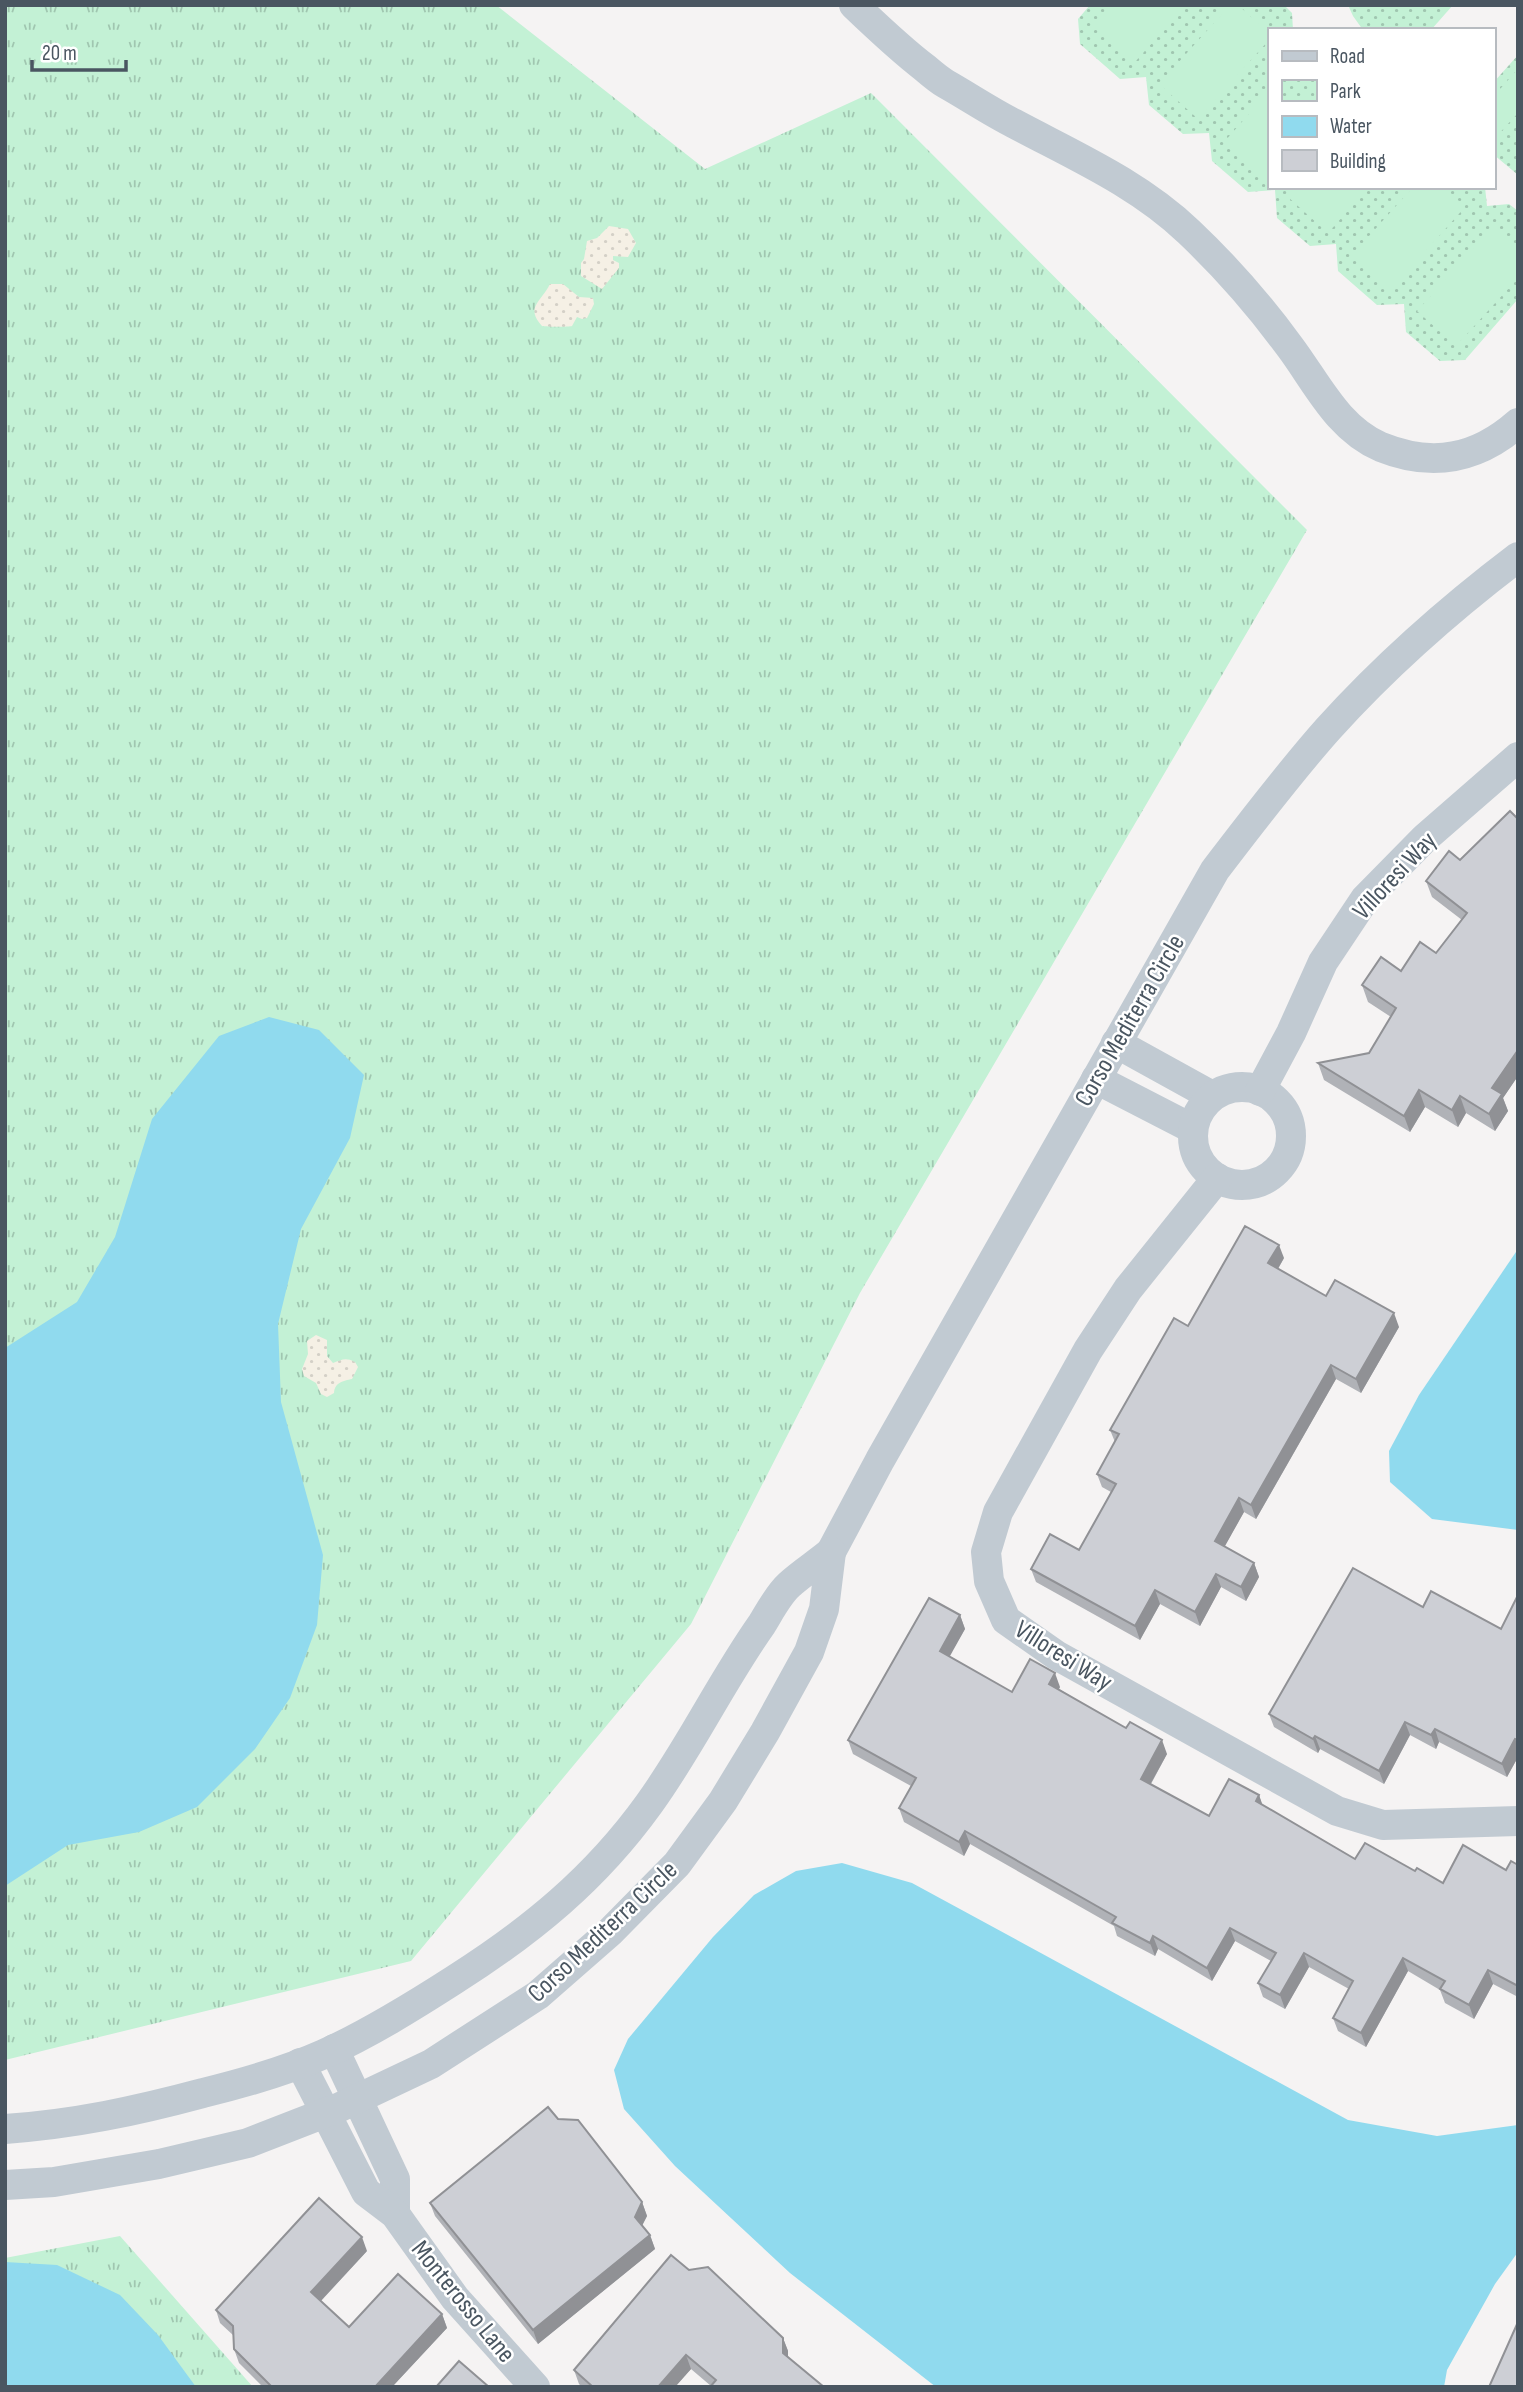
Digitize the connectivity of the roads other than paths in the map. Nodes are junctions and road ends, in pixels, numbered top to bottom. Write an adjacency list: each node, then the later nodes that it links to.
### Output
1 (854, 5): 2 (street)
2 (1518, 423)
3 (1518, 557): 5 (street, Corso Mediterra Circle)
4 (1518, 757): 7 (street, Villoresi Way)
5 (1116, 1043): 6 (street, Corso Mediterra Circle); 8 (street)
6 (1096, 1079): 9 (street); 11 (street, Corso Mediterra Circle)
7 (1260, 1091): 8 (street); 10 (street)
8 (1212, 1096): 9 (street)
9 (1194, 1129): 10 (street)
10 (1217, 1178): 12 (street, Villoresi Way)
11 (831, 1552): 13 (street, Corso Mediterra Circle); 15 (street, Corso Mediterra Circle)
12 (1518, 1821)
13 (334, 2049): 14 (street, Corso Mediterra Circle); 15 (street, Monterosso Lane)
14 (300, 2063): 16 (street, Monterosso Lane); 17 (street, Corso Mediterra Circle)
15 (358, 2099): 16 (street, Corso Mediterra Circle); 19 (street, Monterosso Lane)
16 (326, 2113): 18 (street, Corso Mediterra Circle); 19 (street, Monterosso Lane)
17 (5, 2129)
18 (5, 2185)
19 (395, 2214): 20 (street, Monterosso Lane)
20 (535, 2387)

